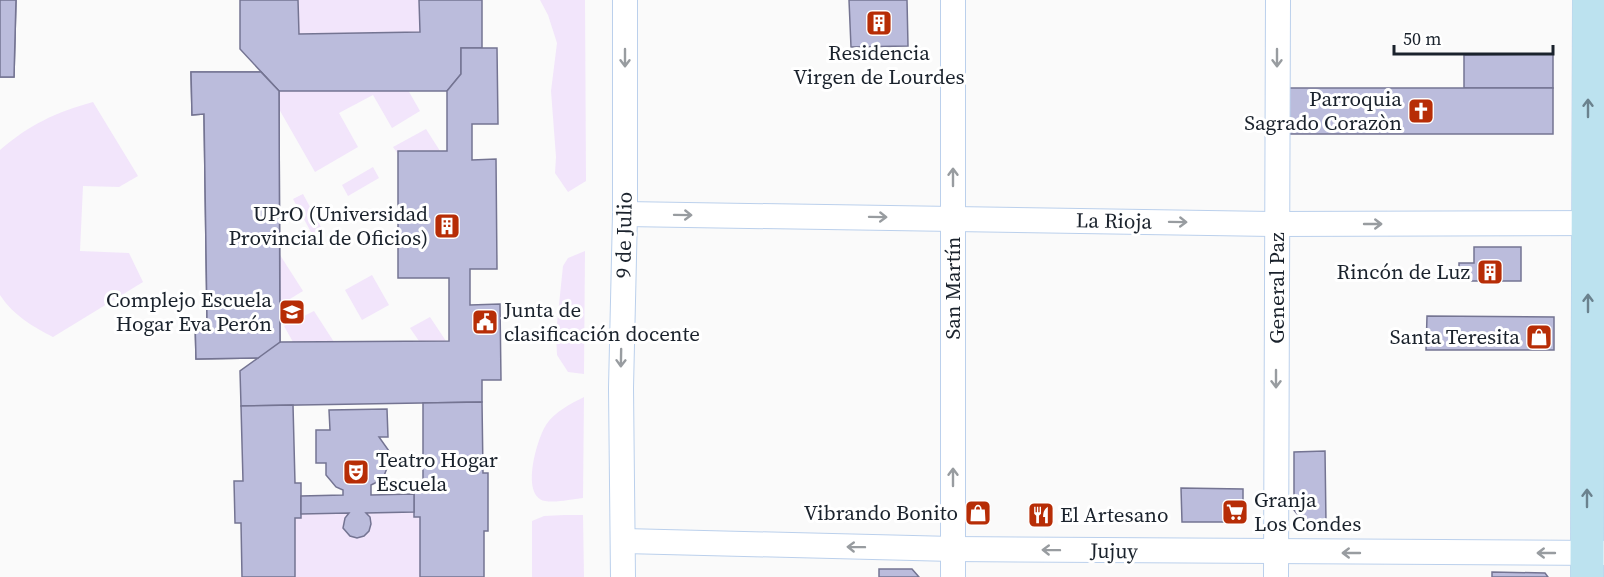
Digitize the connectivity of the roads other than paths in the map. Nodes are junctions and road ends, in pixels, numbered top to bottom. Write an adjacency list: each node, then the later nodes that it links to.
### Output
1 (625, 0): 5 (street, 9 de Julio, one-way to 5)
2 (953, 0): 6 (street, San Martín, one-way to 2)
3 (1278, 0): 8 (street, General Paz, one-way to 8)
4 (1589, 0): 7 (main road, one-way to 4)
5 (625, 214): 6 (street, La Rioja, one-way to 6); 9 (street, 9 de Julio, one-way to 9)
6 (953, 218): 8 (street, La Rioja, one-way to 8); 10 (street, San Martín, one-way to 6)
7 (1596, 223): 8 (street, La Rioja, one-way to 7); 12 (main road, one-way to 7)
8 (1277, 224): 11 (street, General Paz, one-way to 11)
9 (624, 541): 10 (street, Jujuy, one-way to 9); 13 (street, 9 de Julio)
10 (953, 549): 11 (street, Jujuy, one-way to 10); 14 (street, San Martín)
11 (1276, 552): 12 (street, Jujuy, one-way to 11); 15 (street, General Paz)
12 (1592, 561)
13 (623, 577)
14 (953, 577)
15 (1276, 577)

